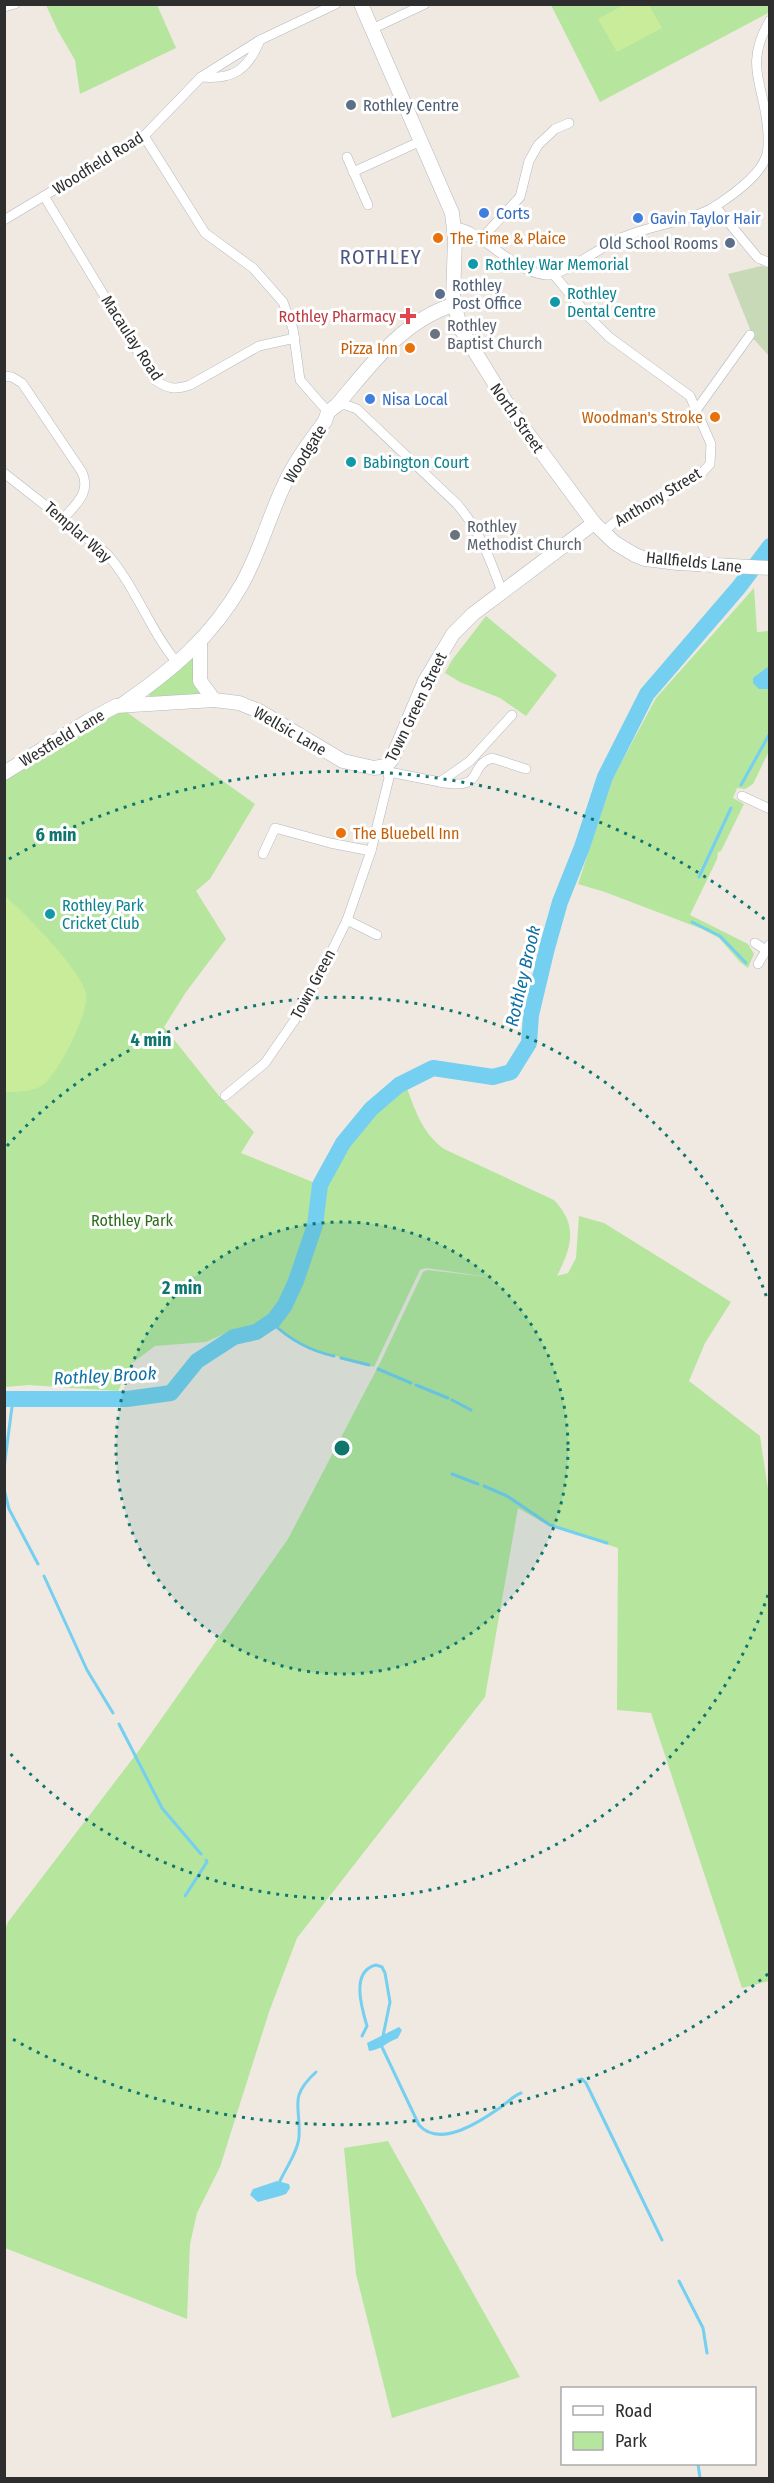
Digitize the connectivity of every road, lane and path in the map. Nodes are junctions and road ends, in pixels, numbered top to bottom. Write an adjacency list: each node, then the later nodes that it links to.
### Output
1 (15, 4): 5 (street)
2 (336, 4): 8 (street, Woodfield Road)
3 (361, 4): 7 (street)
4 (425, 4): 7 (street)
5 (4, 7)
6 (770, 20): 17 (street)
7 (372, 29): 12 (street)
8 (260, 40): 9 (street, Woodfield Road); 9 (street)
9 (201, 77): 11 (street, Woodfield Road)
10 (569, 123): 20 (street)
11 (144, 136): 15 (street, Woodfield Road); 25 (street)
12 (421, 141): 14 (street); 19 (street)
13 (347, 158): 14 (street)
14 (353, 172): 16 (street)
15 (44, 196): 18 (street, Woodfield Road); 25 (street, Macaulay Road)
16 (368, 205)
17 (715, 206): 21 (street); 22 (street)
18 (4, 220)
19 (455, 228): 20 (street); 23 (street)
20 (481, 239): 22 (street)
21 (770, 263)
22 (554, 275): 28 (street, Anthony Street)
23 (453, 305): 27 (street, Woodgate); 31 (street, North Street)
24 (750, 335): 28 (street)
25 (296, 338): 27 (street)
26 (4, 376): 30 (street)
27 (332, 409): 33 (street); 34 (street, Woodgate)
28 (697, 409): 31 (street, Anthony Street)
29 (4, 473): 30 (street, Templar Way)
30 (64, 518): 35 (street, Templar Way)
31 (598, 527): 32 (street, Hallfields Lane); 33 (street, Town Green Street)
32 (770, 568)
33 (502, 592): 40 (street, Town Green Street)
34 (200, 642): 35 (street, Woodgate); 36 (street)
35 (178, 664): 37 (street, Woodgate)
36 (214, 700): 37 (street, Wellsic Lane); 40 (street, Wellsic Lane)
37 (121, 705): 41 (street, Westfield Lane)
38 (512, 715): 42 (street)
39 (523, 765): 42 (street)
40 (388, 769): 42 (street); 45 (street, Town Green Street)
41 (4, 773)
42 (440, 782)
43 (754, 790): 44 (street)
44 (770, 809)
45 (371, 851): 46 (street); 47 (street, Town Green)
46 (263, 854)
47 (347, 920): 48 (street); 52 (street, Town Green)
48 (377, 935)
49 (755, 943): 50 (street)
50 (768, 947): 51 (street)
51 (758, 964)
52 (225, 1096)

